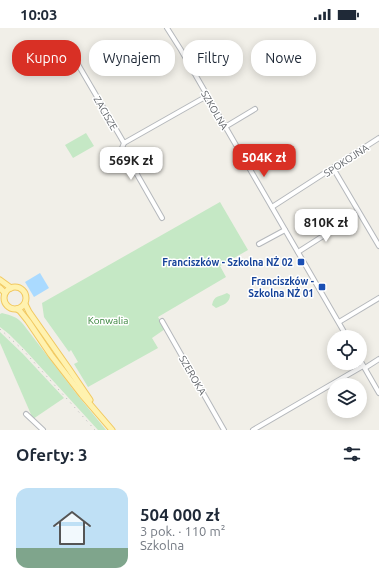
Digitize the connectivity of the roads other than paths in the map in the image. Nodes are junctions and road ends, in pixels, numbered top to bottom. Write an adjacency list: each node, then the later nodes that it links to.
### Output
1 (167, 28): 3 (street, SZKOLNA)
2 (81, 70): 7 (street, ZACISZE)
3 (207, 96): 5 (street, SZKOLNA); 7 (street)
4 (255, 109): 5 (street)
5 (225, 127): 9 (street, SZKOLNA)
6 (379, 138): 8 (street, SPOKOJNA)
7 (124, 143): 10 (street, ZACISZE)
8 (333, 168): 9 (street, SPOKOJNA); 14 (street)
9 (272, 207): 12 (street, SZKOLNA)
10 (162, 218)
11 (344, 222): 15 (street)
12 (285, 230): 13 (street); 15 (street, SZKOLNA)
13 (258, 244)
14 (379, 246)
15 (298, 252): 24 (street, SZKOLNA)
16 (0, 280): 18 (main road)
17 (0, 288): 19 (main road)
18 (11, 288): 19 (main road); 21 (main road)
19 (5, 293): 22 (main road)
20 (379, 298): 24 (street)
21 (25, 304): 22 (main road); 32 (main road)
22 (17, 309): 32 (main road)
23 (162, 321): 35 (street, SZEROKA)
24 (339, 322): 25 (street, SZKOLNA)
25 (343, 330)
26 (379, 359): 27 (street)
27 (367, 365)
28 (359, 370): 36 (street)
29 (366, 370): 30 (street)
30 (379, 393)
31 (26, 414): 33 (street)
32 (99, 414): 34 (main road)
33 (43, 430)
34 (112, 430)
35 (224, 430)
36 (253, 430)

